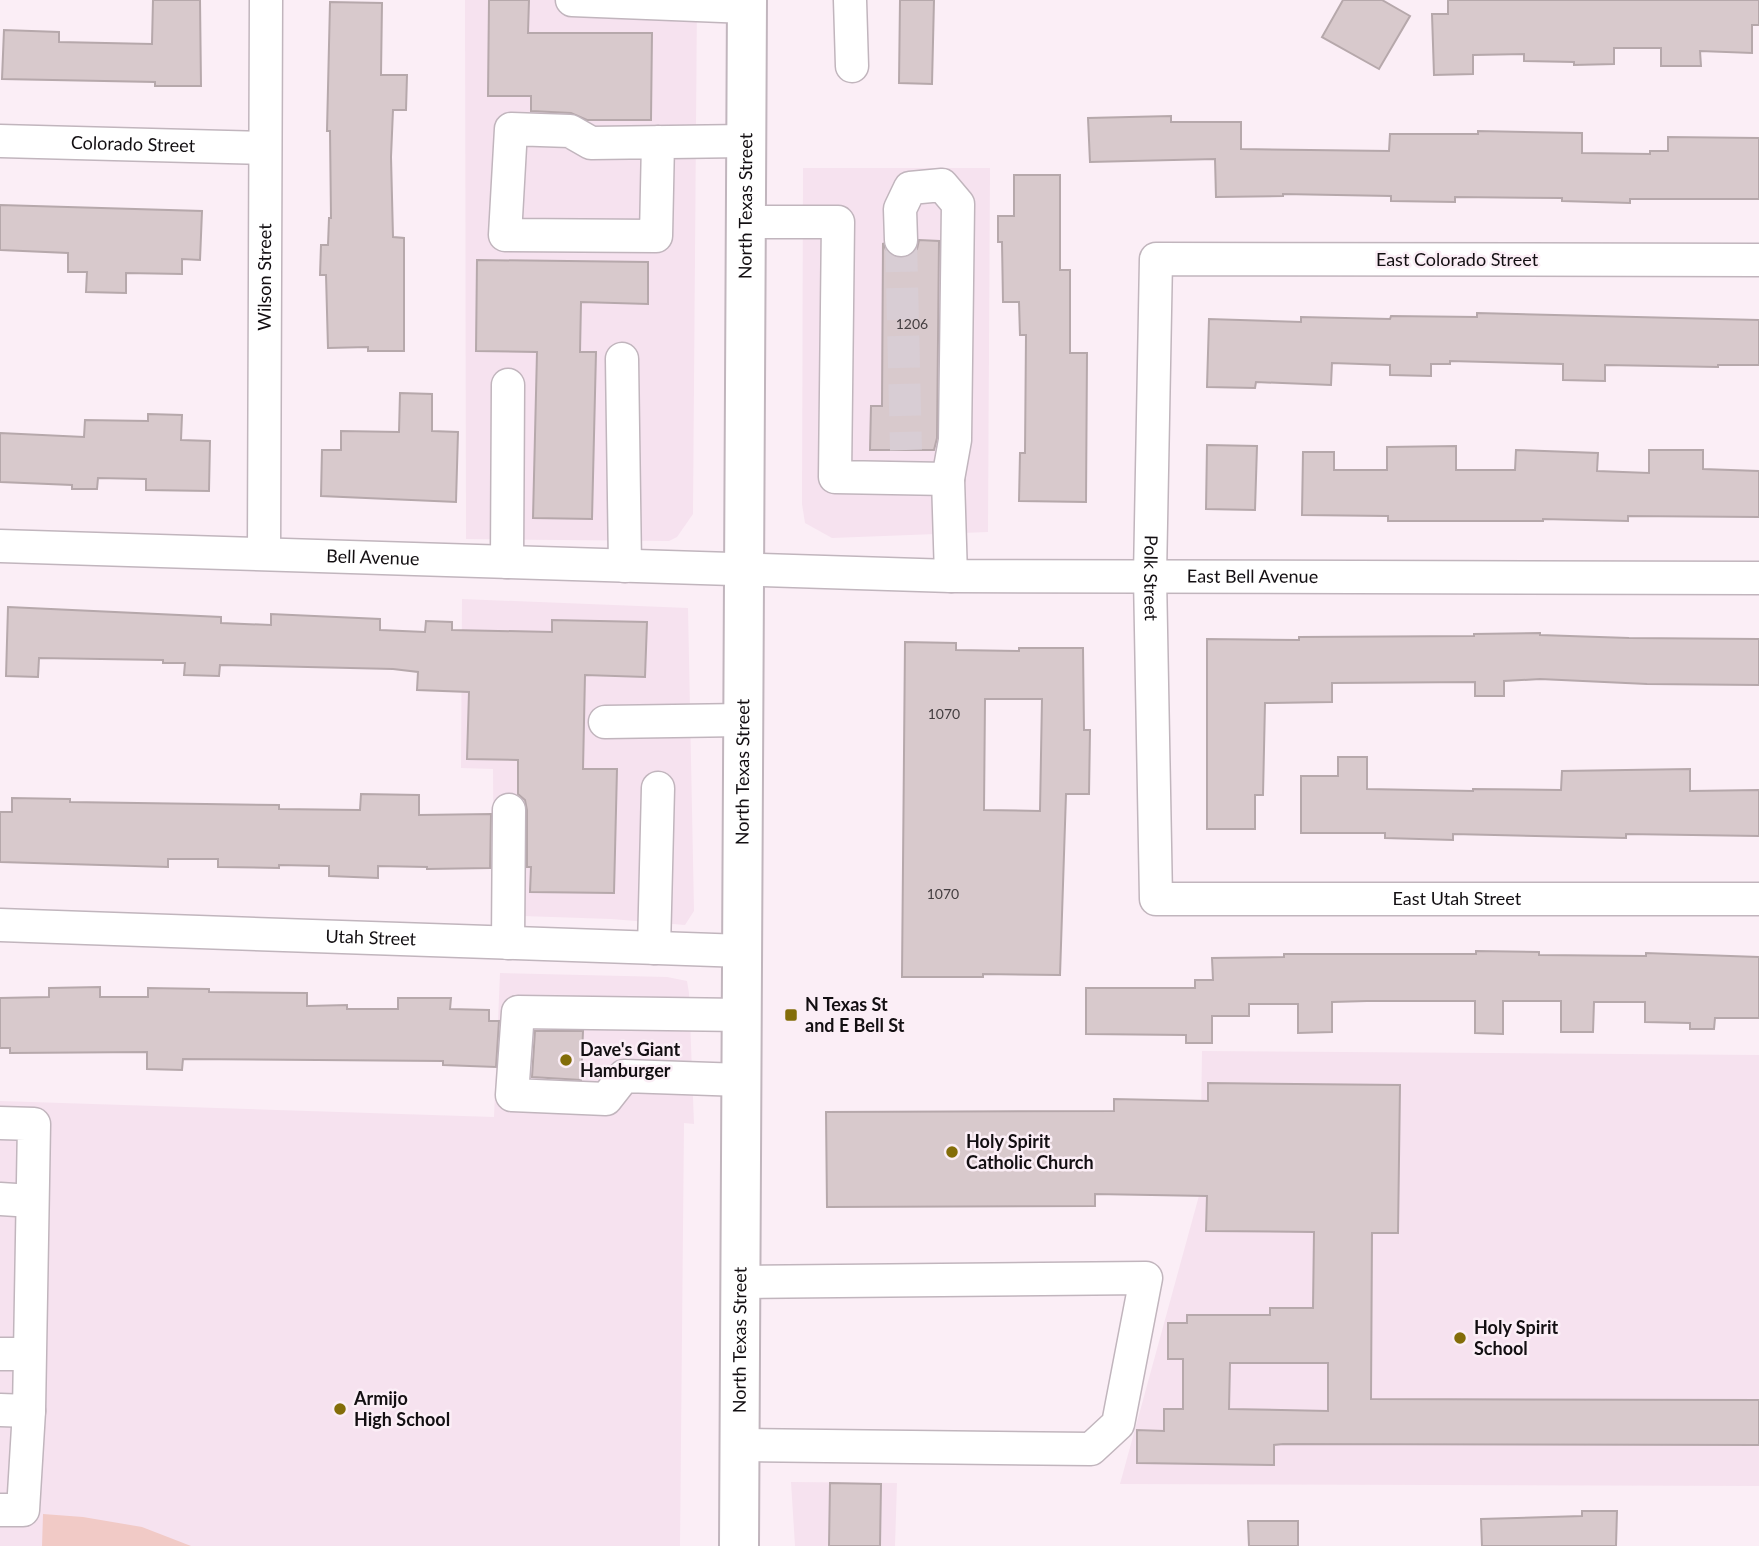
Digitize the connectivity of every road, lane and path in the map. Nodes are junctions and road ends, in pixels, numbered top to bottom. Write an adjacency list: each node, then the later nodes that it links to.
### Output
1 (266, 0): 9 (street, Wilson Street)
2 (572, 0): 4 (street)
3 (850, 0): 5 (street)
4 (747, 3): 7 (main road, North Texas Street)
5 (852, 66)
6 (0, 141): 9 (street, Colorado Street)
7 (746, 141): 8 (street); 10 (main road, North Texas Street)
8 (658, 142): 8 (street)
9 (265, 148): 18 (street, Wilson Street)
10 (745, 222): 16 (street); 21 (main road, North Texas Street)
11 (901, 240): 16 (street)
12 (1156, 260): 13 (street, East Colorado Street); 23 (street, Polk Street)
13 (1759, 260)
14 (622, 359): 20 (street)
15 (508, 385): 19 (street)
16 (948, 479): 22 (street)
17 (0, 546): 18 (street, Bell Avenue)
18 (264, 554): 19 (street, Bell Avenue)
19 (507, 562): 20 (street, Bell Avenue)
20 (625, 566): 21 (street, Bell Avenue)
21 (745, 570): 22 (street, East Bell Avenue); 25 (main road, North Texas Street)
22 (951, 576): 23 (street, East Bell Avenue)
23 (1150, 576): 24 (street, East Bell Avenue); 29 (street, Polk Street)
24 (1759, 578)
25 (743, 720): 26 (street); 34 (main road, North Texas Street)
26 (605, 722)
27 (657, 788): 33 (street)
28 (509, 810): 32 (street)
29 (1156, 899): 30 (street, East Utah Street)
30 (1759, 899)
31 (0, 925): 32 (street, Utah Street)
32 (508, 943): 33 (street, Utah Street)
33 (654, 948): 34 (street, Utah Street)
34 (743, 951): 35 (main road, North Texas Street)
35 (742, 1015): 36 (main road, North Texas Street); 36 (street)
36 (742, 1080): 40 (main road, North Texas Street)
37 (0, 1123): 39 (street)
38 (0, 1199): 39 (street)
39 (32, 1201): 41 (street)
40 (741, 1282): 43 (main road, North Texas Street); 43 (street)
41 (15, 1354): 42 (street)
42 (14, 1410): 44 (street)
43 (739, 1445): 45 (main road, North Texas Street)
44 (0, 1510)
45 (739, 1546)

